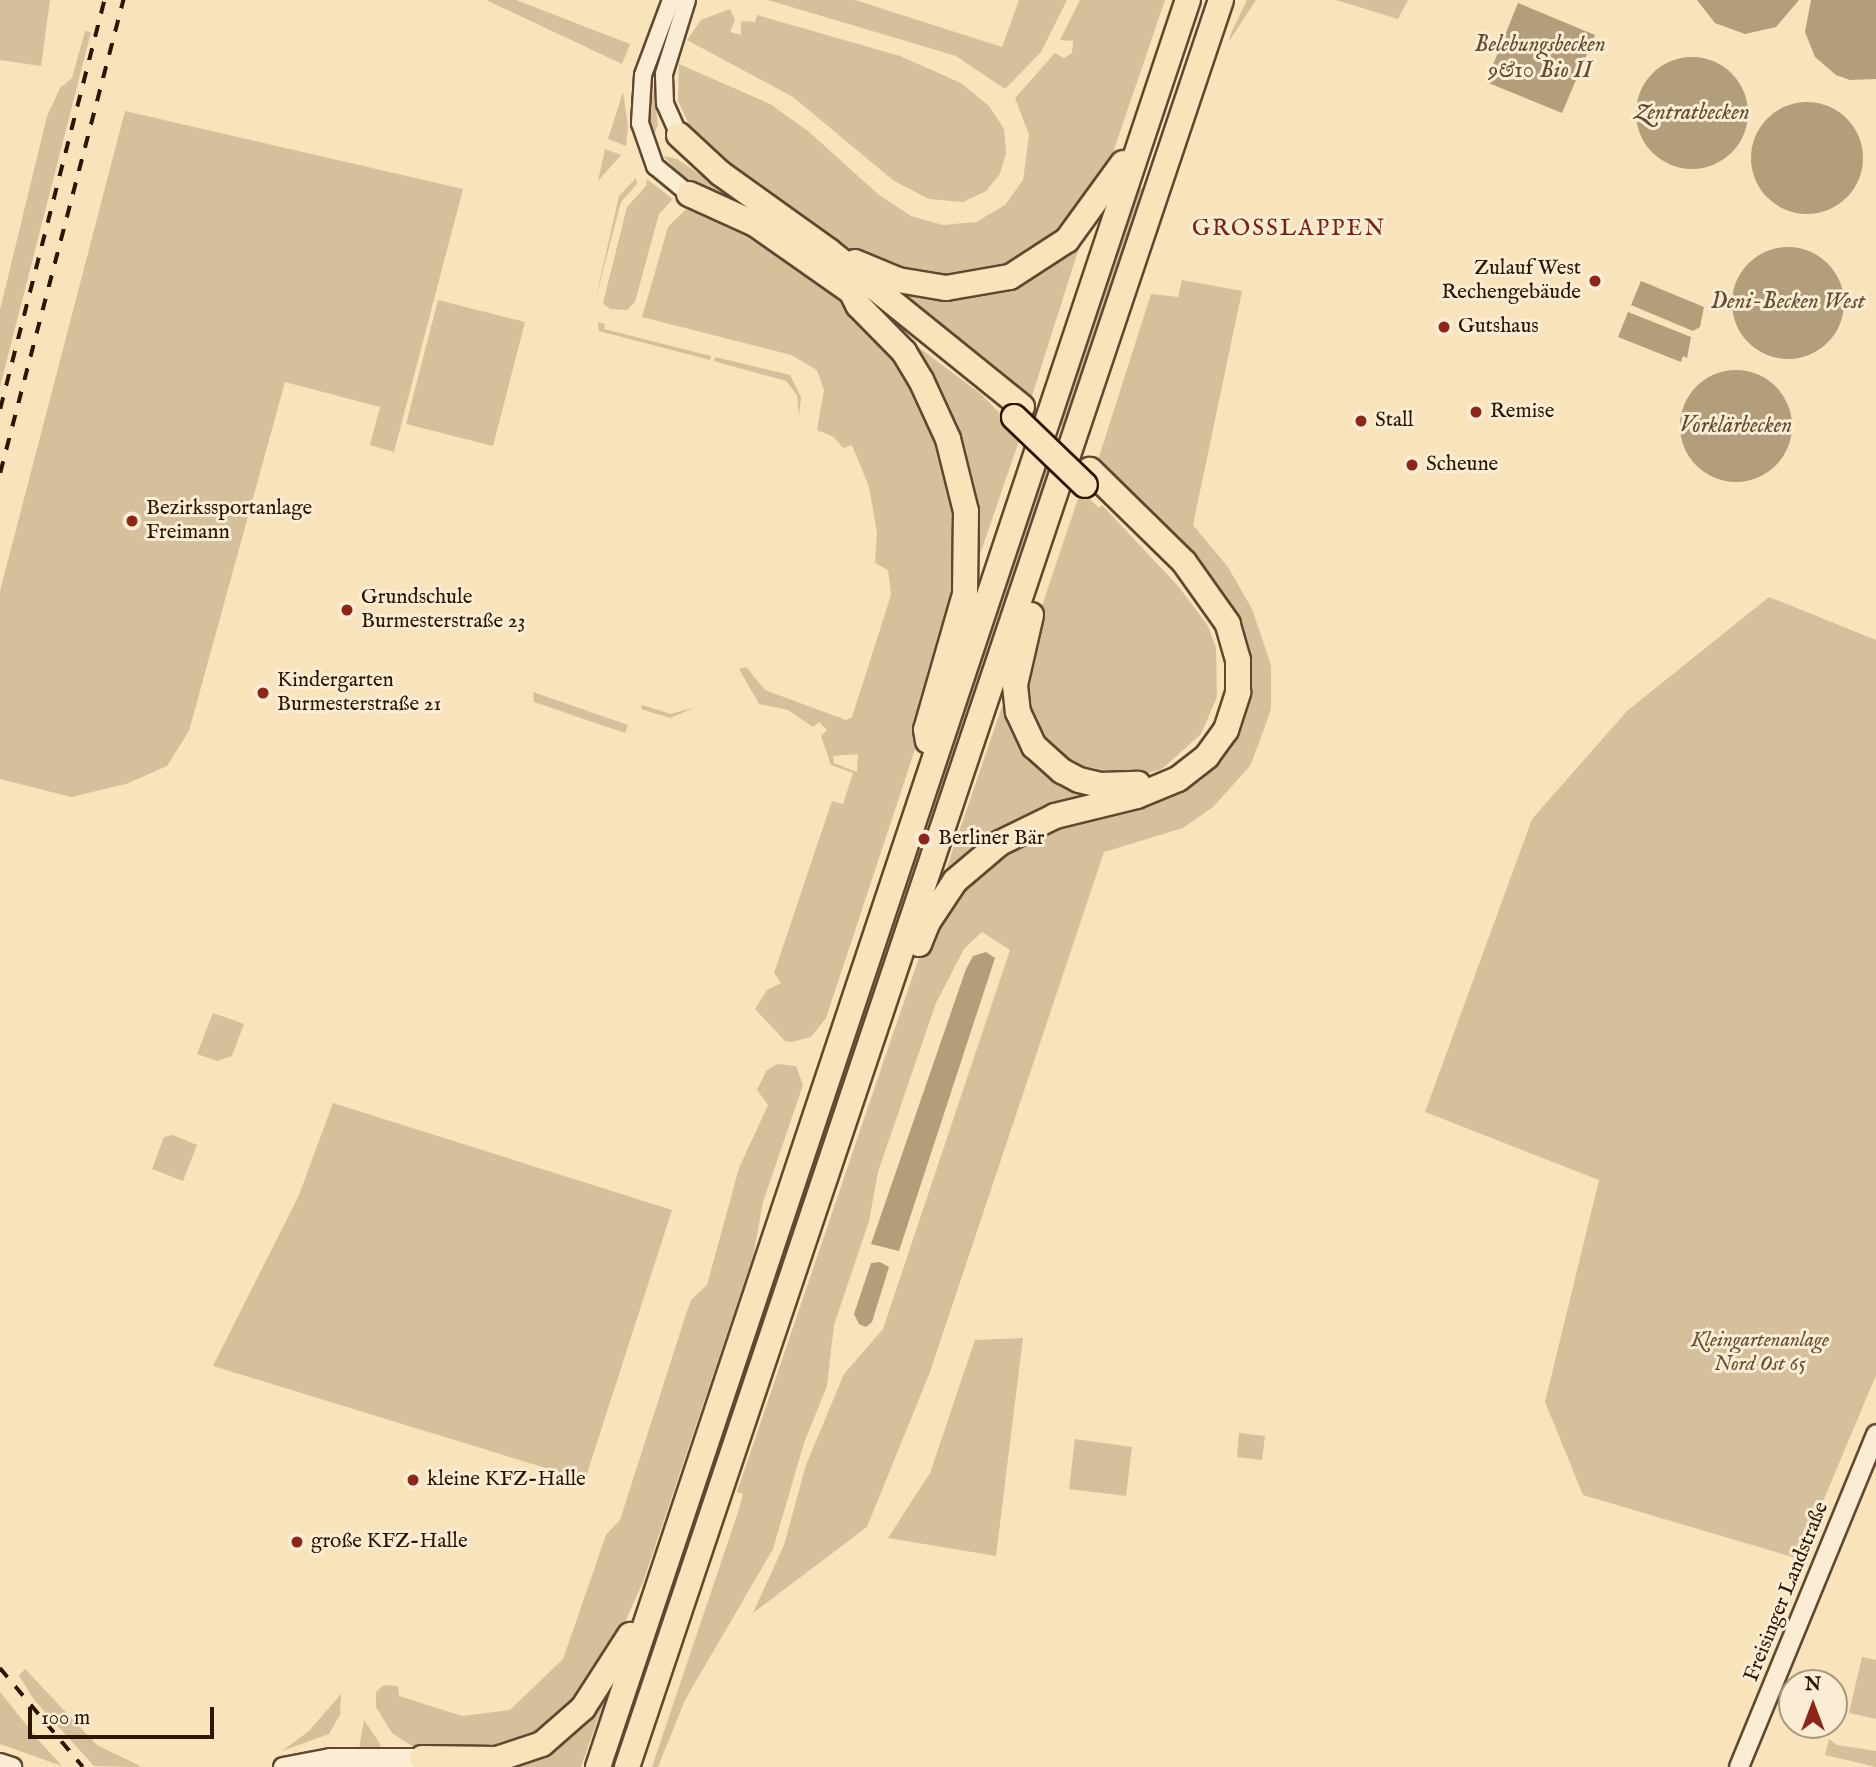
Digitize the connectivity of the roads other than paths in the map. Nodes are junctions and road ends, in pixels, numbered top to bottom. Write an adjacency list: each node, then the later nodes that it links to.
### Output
1 (671, 0): 7 (street)
2 (687, 0): 6 (street)
3 (1188, 0): 5 (highway)
4 (1221, 0): 12 (highway)
5 (1143, 134): 8 (highway); 13 (highway)
6 (679, 135): 8 (highway)
7 (689, 194): 9 (highway)
8 (829, 251): 10 (highway)
9 (851, 292): 10 (highway); 13 (highway)
10 (1018, 412): 11 (highway)
11 (1087, 477): 12 (highway); 14 (highway)
12 (1040, 540): 14 (highway)
13 (933, 763): 16 (highway)
14 (883, 1007): 22 (highway)
15 (1876, 1434): 23 (main road, Freisinger Landstraße)
16 (652, 1602): 17 (highway); 21 (highway)
17 (422, 1758): 20 (main road)
18 (0, 1763): 19 (main road)
19 (12, 1767)
20 (283, 1767)
21 (598, 1767)
22 (627, 1767)
23 (1739, 1767)

